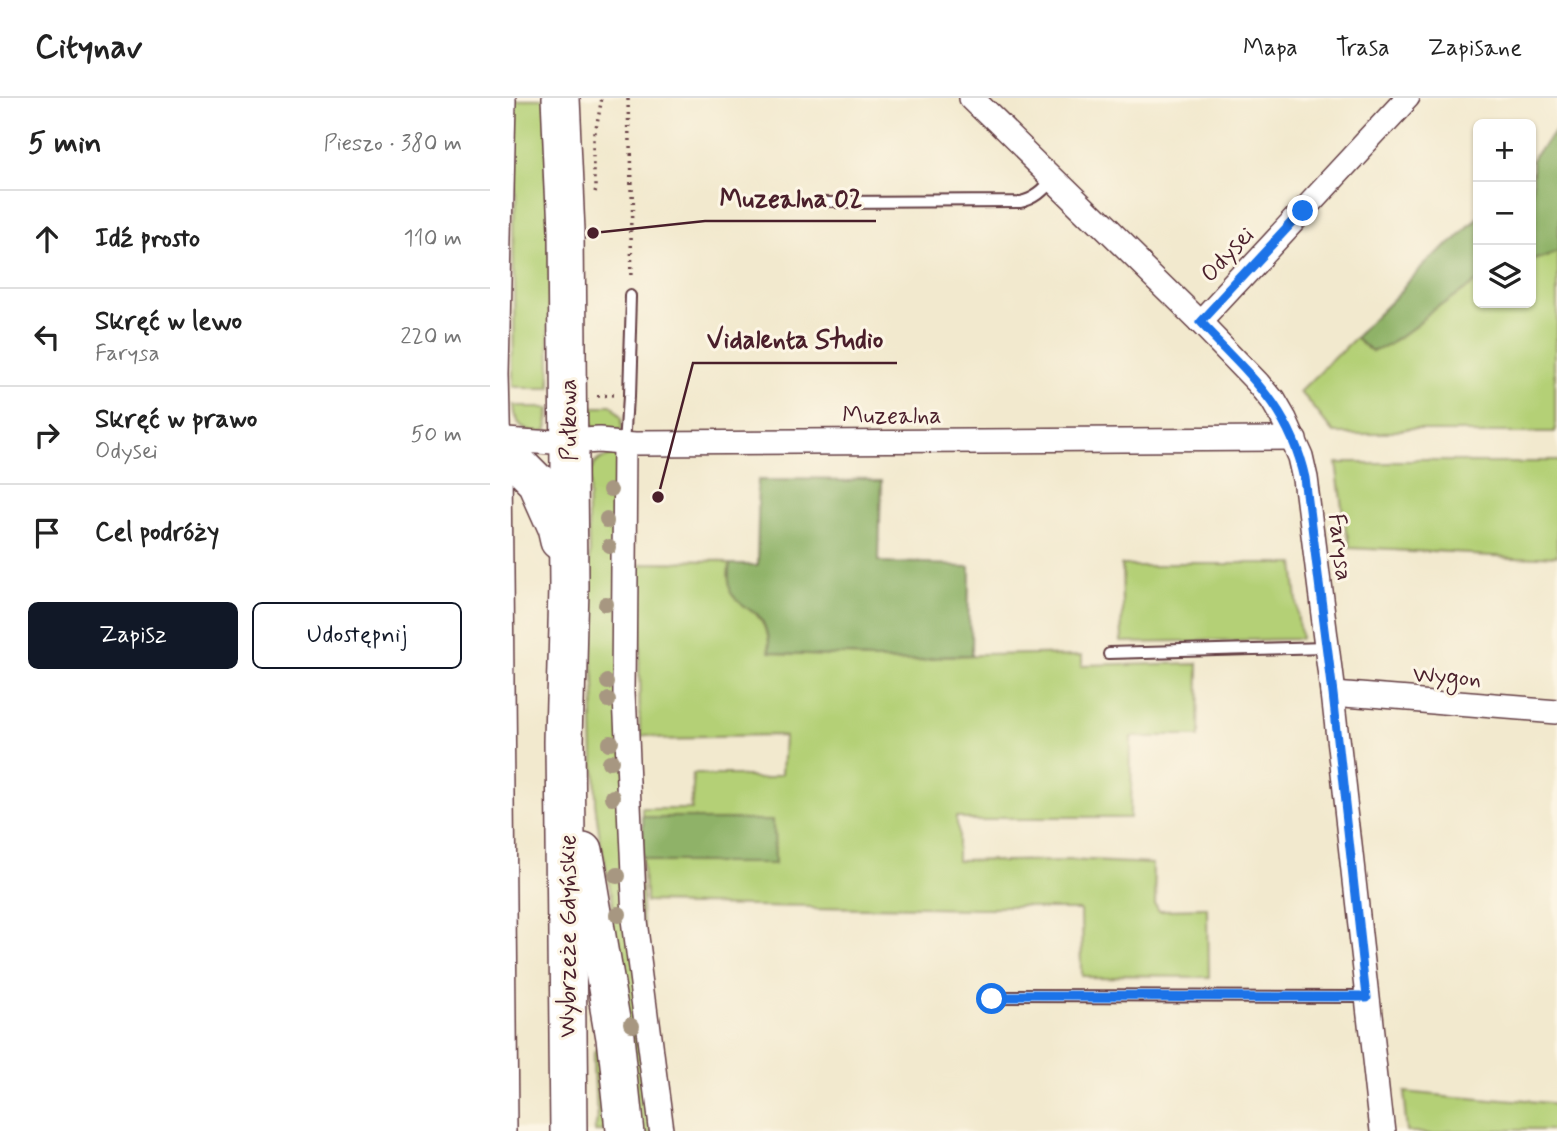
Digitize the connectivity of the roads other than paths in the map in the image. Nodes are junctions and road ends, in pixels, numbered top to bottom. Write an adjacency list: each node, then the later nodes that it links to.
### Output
1 (497, 98): 9 (highway)
2 (560, 98): 11 (highway, Pułkowa)
3 (971, 98): 5 (street, Farysa)
4 (1408, 98): 8 (street, Odysei)
5 (1054, 179): 6 (lane); 8 (street, Farysa)
6 (827, 202)
7 (632, 296): 12 (lane)
8 (1200, 322): 10 (street, Farysa)
9 (491, 437): 11 (street, Muzealna); 13 (highway); 14 (highway)
10 (1294, 439): 12 (street, Muzealna); 15 (street, Farysa)
11 (568, 442): 12 (street, Muzealna); 14 (highway, Pułkowa)
12 (626, 442): 25 (street)
13 (492, 561): 22 (highway)
14 (569, 586): 19 (highway, Pułkowa)
15 (1327, 647): 16 (lane); 17 (street, Farysa)
16 (1109, 653)
17 (1333, 693): 18 (street, Wygon); 20 (street, Farysa)
18 (1557, 711)
19 (565, 741): 23 (highway, Wybrzeże Gdyńskie); 24 (highway)
20 (1366, 997): 21 (lane); 26 (street, Farysa)
21 (992, 999)
22 (499, 1131)
23 (569, 1131)
24 (625, 1131)
25 (661, 1131)
26 (1382, 1131)

